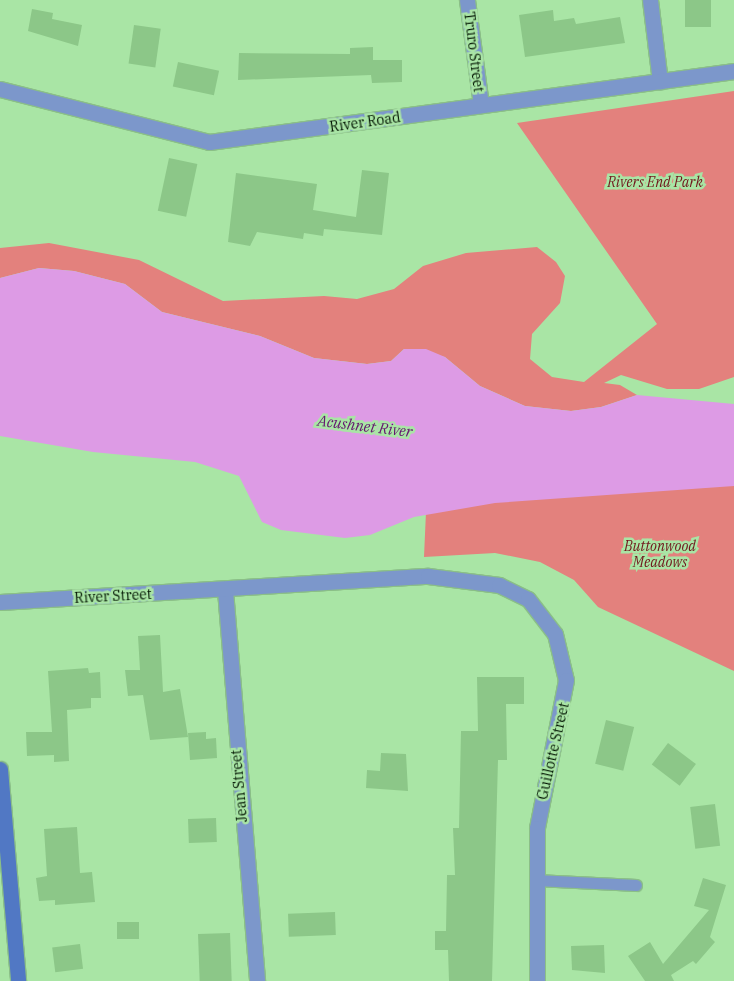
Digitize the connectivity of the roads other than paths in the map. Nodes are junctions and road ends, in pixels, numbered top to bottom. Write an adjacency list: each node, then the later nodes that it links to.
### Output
1 (467, 0): 6 (street, Truro Street)
2 (650, 0): 4 (street)
3 (734, 70): 4 (street, River Road)
4 (660, 81): 6 (street, River Road)
5 (0, 89): 6 (street, River Road)
6 (481, 105)
7 (225, 590): 8 (street, River Street); 10 (street, Guillotte Street); 14 (street, Jean Street)
8 (0, 602)
9 (0, 777): 12 (street)
10 (536, 880): 11 (lane); 15 (street, Guillotte Street)
11 (636, 885)
12 (6, 906): 13 (street)
13 (18, 981)
14 (256, 981)
15 (537, 981)

